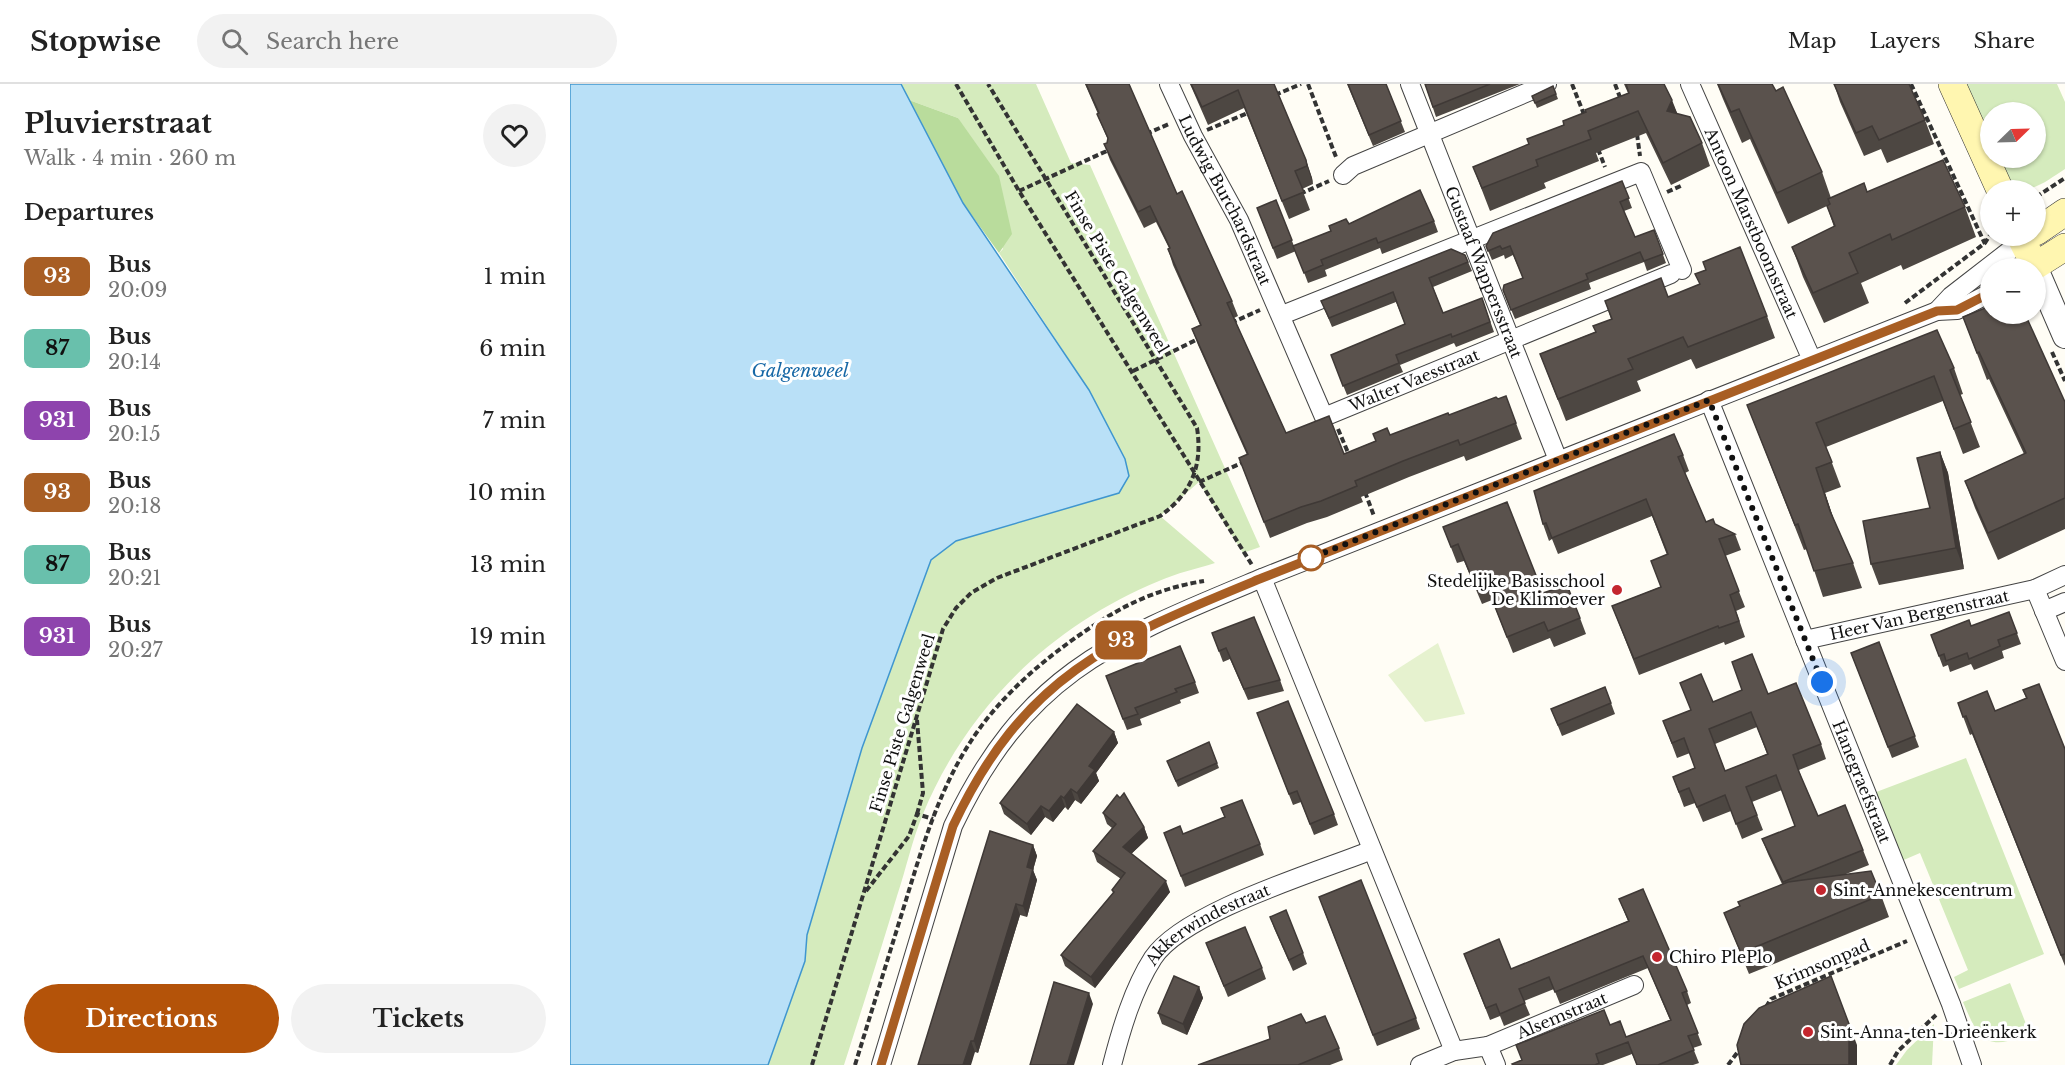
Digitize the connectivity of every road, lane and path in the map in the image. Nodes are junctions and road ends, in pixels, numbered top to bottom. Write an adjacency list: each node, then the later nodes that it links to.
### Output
1 (956, 84): 31 (path)
2 (988, 84): 27 (path, Finse Piste Galgenweel)
3 (1169, 84): 16 (street, Ludwig Burchardstraat)
4 (1301, 84): 13 (path)
5 (1308, 84): 25 (path)
6 (1410, 84): 19 (street, Gustaaf Wappersstraat)
7 (1547, 84): 19 (street)
8 (1572, 84): 17 (path)
9 (1615, 84): 14 (path)
10 (1690, 84): 53 (street, Antoon Marstboomstraat)
11 (1911, 84): 35 (path)
12 (1952, 84): 28 (main road)
13 (1272, 96)
14 (1623, 105)
15 (1255, 110): 21 (path)
16 (1184, 117): 20 (path); 21 (street, Ludwig Burchardstraat)
17 (1587, 121)
18 (1636, 131): 24 (path)
19 (1431, 135): 25 (street); 36 (street, Gustaaf Wappersstraat)
20 (1141, 136)
21 (1193, 136): 46 (street, Ludwig Burchardstraat)
22 (1595, 141): 29 (path)
23 (1120, 146): 27 (path)
24 (1641, 172): 29 (street); 51 (street, Walter Vaesstraat)
25 (1343, 176): 32 (path)
26 (2065, 178): 30 (path)
27 (1046, 179): 31 (path); 52 (path, Finse Piste Galgenweel)
28 (1995, 180)
29 (1611, 184): 36 (street)
30 (2046, 190)
31 (1019, 191): 54 (path)
32 (1291, 198)
33 (2065, 212): 34 (main road)
34 (2046, 224)
35 (1980, 232)
36 (1472, 240): 46 (street); 51 (street, Gustaaf Wappersstraat)
37 (1981, 246): 45 (path)
38 (2014, 246): 40 (street)
39 (2065, 247): 41 (main road)
40 (1999, 258)
41 (2046, 260)
42 (1980, 274): 47 (street)
43 (2046, 294): 50 (street)
44 (1980, 298): 47 (street)
45 (1902, 305)
46 (1279, 308): 48 (path); 56 (street, Ludwig Burchardstraat)
47 (1937, 311): 53 (street)
48 (1226, 326)
49 (1206, 335): 52 (path)
50 (2065, 336)
51 (1510, 339): 56 (street, Walter Vaesstraat); 59 (street, Gustaaf Wappersstraat)
52 (1156, 359): 54 (path); 60 (path, Finse Piste Galgenweel)
53 (1812, 360): 55 (street)
54 (1133, 371): 60 (path)
55 (1709, 400): 59 (street); 69 (street, Hanegraefstraat)
56 (1324, 417): 57 (path)
57 (1350, 457)
58 (1249, 459): 61 (path)
59 (1558, 460): 63 (street)
60 (1195, 476): 61 (path); 71 (path, Finse Piste Galgenweel)
61 (1199, 482): 65 (path)
62 (1363, 489): 63 (path)
63 (1380, 530): 65 (street)
64 (2065, 575): 66 (street, Heer Van Bergenstraat)
65 (1262, 578): 73 (street); 74 (street)
66 (2035, 589): 68 (street); 69 (street, Heer Van Bergenstraat)
67 (2065, 602): 68 (street)
68 (2044, 611): 70 (street)
69 (1804, 640): 76 (street, Hanegraefstraat)
70 (2065, 661)
71 (917, 714): 72 (path); 75 (path, Finse Piste Galgenweel)
72 (917, 814): 73 (path); 75 (path)
73 (953, 826): 84 (street)
74 (1372, 850): 82 (street); 85 (street, Akkerwindestraat)
75 (864, 894): 83 (path, Finse Piste Galgenweel)
76 (1923, 935): 78 (street, Hanegraefstraat); 79 (path, Krimsonpad)
77 (1634, 985): 81 (street, Alsemstraat)
78 (1951, 1004): 89 (path); 90 (street, Hanegraefstraat)
79 (1761, 1016)
80 (1746, 1041): 88 (path)
81 (1488, 1046): 82 (street, Alsemstraat); 87 (street)
82 (1454, 1051): 86 (street)
83 (812, 1065)
84 (881, 1065)
85 (1112, 1065)
86 (1420, 1065)
87 (1496, 1065)
88 (1728, 1065)
89 (1890, 1065)
90 (1972, 1065)

